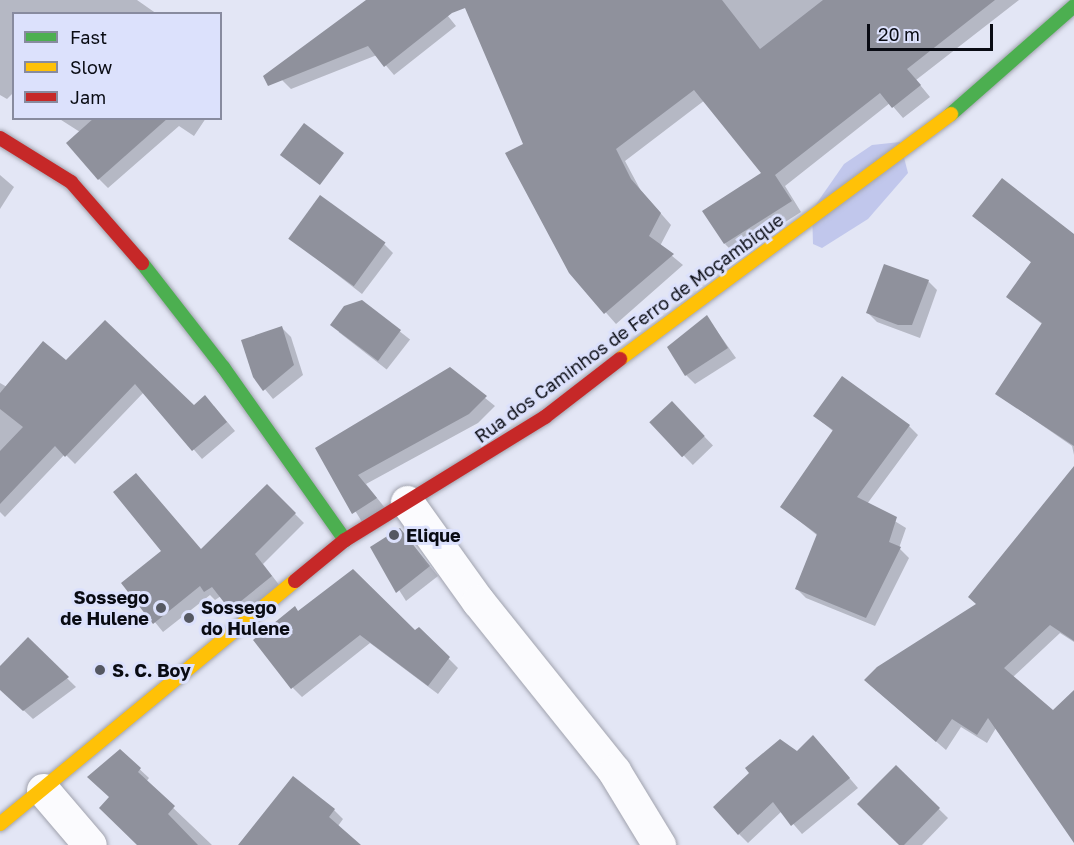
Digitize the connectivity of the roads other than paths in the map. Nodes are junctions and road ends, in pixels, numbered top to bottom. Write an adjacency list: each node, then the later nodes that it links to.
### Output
1 (1074, 6): 3 (street, Rua dos Caminhos de Ferro de Moçambique)
2 (0, 138): 4 (street)
3 (407, 501): 4 (street, Rua dos Caminhos de Ferro de Moçambique); 7 (street)
4 (345, 540): 5 (street, Rua dos Caminhos de Ferro de Moçambique)
5 (43, 790): 6 (street, Rua dos Caminhos de Ferro de Moçambique); 8 (street)
6 (0, 824)
7 (656, 844)
8 (90, 845)

